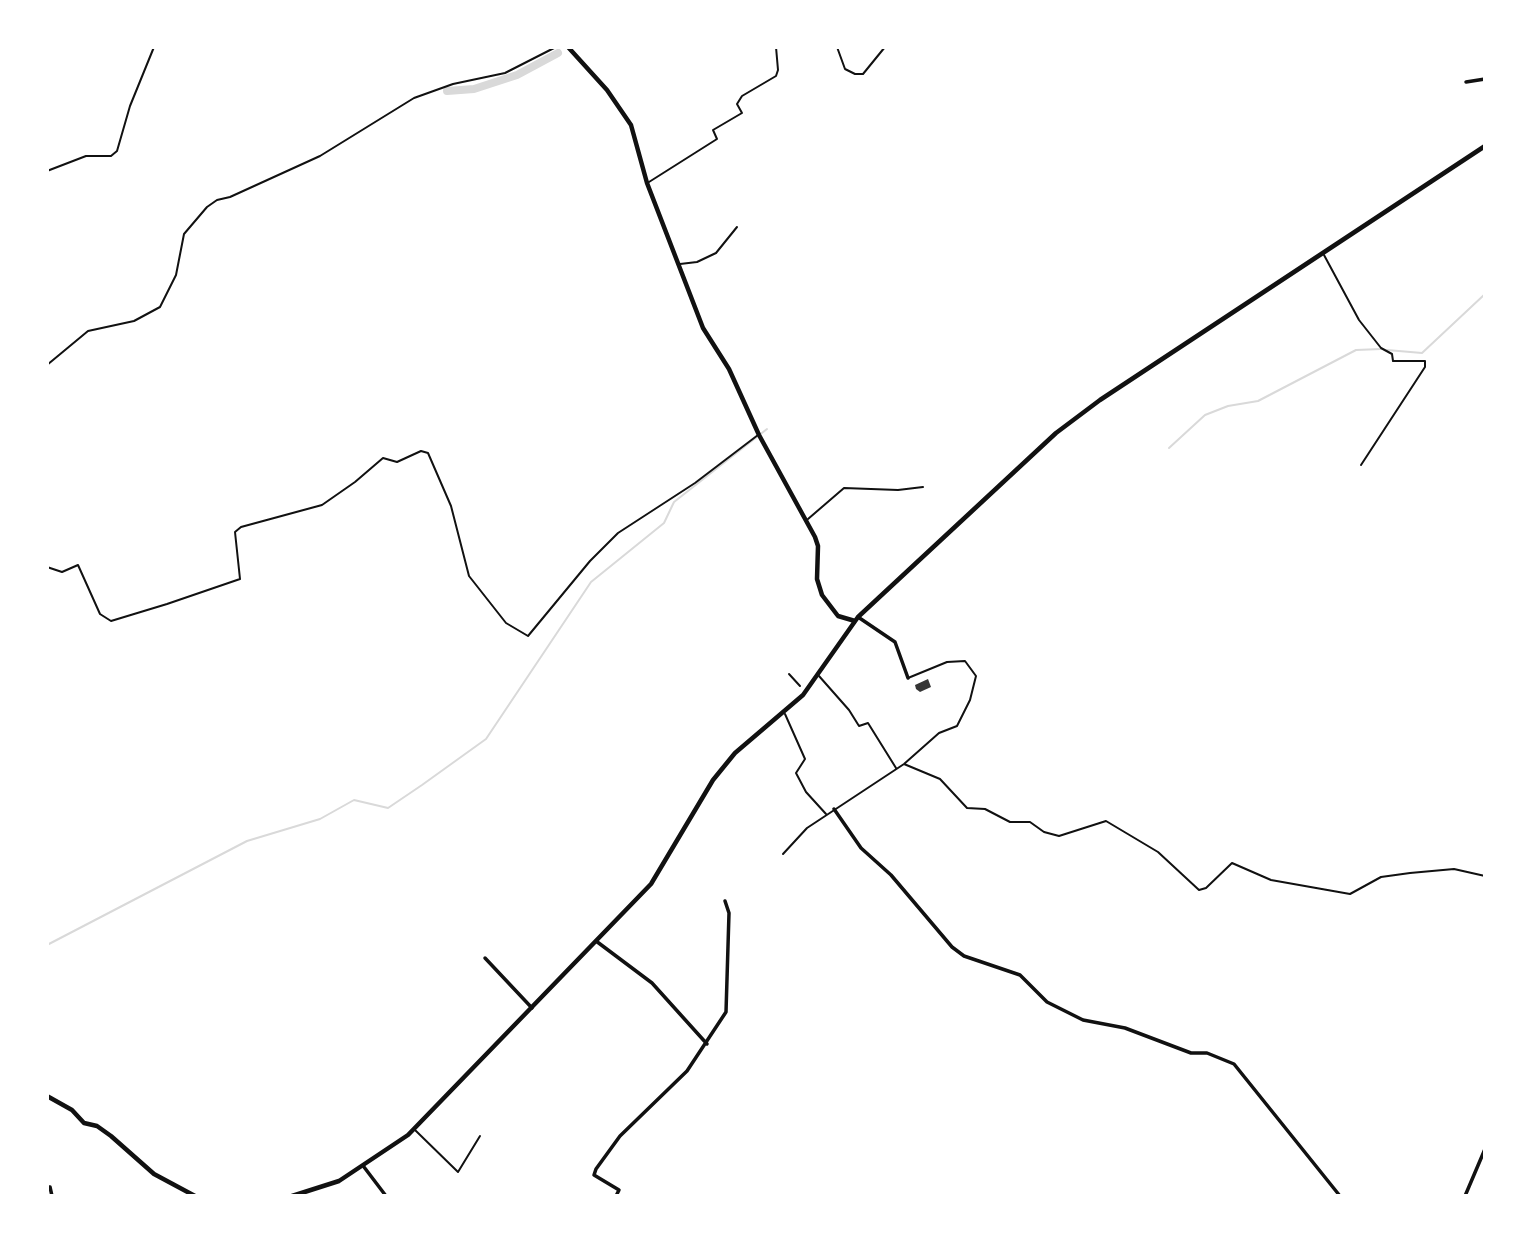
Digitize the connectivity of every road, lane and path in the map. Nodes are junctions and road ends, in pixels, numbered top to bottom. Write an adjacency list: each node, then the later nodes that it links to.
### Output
1 (154, 47): 10 (lane)
2 (556, 47): 15 (lane)
3 (568, 47): 11 (street)
4 (776, 47): 11 (lane)
5 (837, 47): 6 (lane)
6 (886, 47)
7 (1485, 79): 8 (street)
8 (1466, 82)
9 (1485, 146): 13 (street)
10 (47, 171)
11 (648, 183): 14 (street)
12 (737, 227): 14 (lane)
13 (1324, 254): 17 (lane); 21 (street)
14 (677, 264): 16 (street)
15 (47, 365)
16 (759, 435): 19 (street); 20 (lane)
17 (1362, 464)
18 (923, 487): 19 (lane)
19 (807, 520): 21 (street)
20 (47, 567)
21 (856, 619): 23 (street); 24 (street)
22 (789, 674): 25 (path)
23 (819, 676): 25 (street); 28 (lane)
24 (908, 678): 27 (lane)
25 (806, 692): 26 (street)
26 (783, 711): 30 (lane); 34 (street)
27 (904, 764): 28 (lane); 32 (lane)
28 (897, 769): 29 (lane)
29 (834, 809): 30 (lane); 49 (street)
30 (827, 815): 31 (lane)
31 (783, 854)
32 (1485, 876)
33 (725, 901): 37 (street)
34 (596, 942): 36 (street); 37 (street)
35 (485, 958): 36 (street)
36 (532, 1008): 39 (street)
37 (707, 1044): 48 (street)
38 (47, 1096): 45 (street)
39 (414, 1129): 40 (lane); 42 (street)
40 (480, 1136)
41 (1485, 1149): 50 (street)
42 (364, 1167): 46 (street); 47 (street)
43 (47, 1187): 44 (street)
44 (52, 1196)
45 (195, 1196)
46 (292, 1196)
47 (386, 1196)
48 (616, 1196)
49 (1340, 1196)
50 (1465, 1196)

